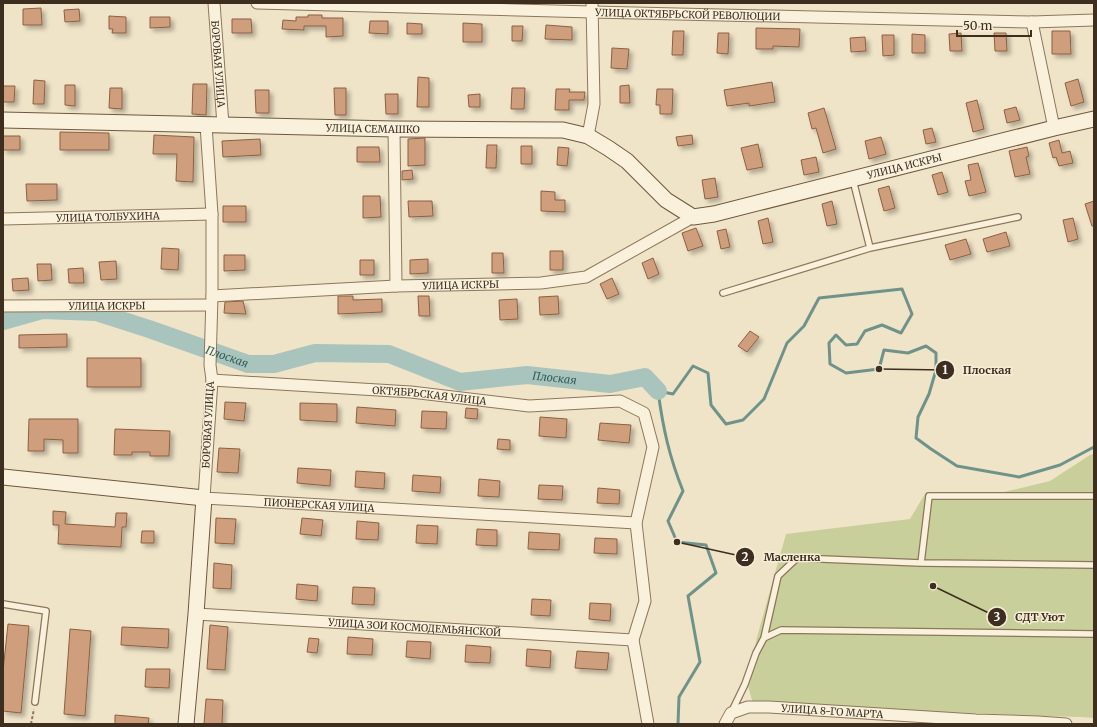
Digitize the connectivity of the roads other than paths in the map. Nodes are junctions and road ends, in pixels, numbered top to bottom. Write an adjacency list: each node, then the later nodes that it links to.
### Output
1 (214, 3): 9 (street, БОРОВАЯ УЛИЦА)
2 (257, 3): 3 (street, УЛИЦА ОКТЯБРЬСКОЙ РЕВОЛЮЦИИ)
3 (592, 8): 5 (street, УЛИЦА ОКТЯБРЬСКОЙ РЕВОЛЮЦИИ); 12 (street)
4 (1094, 20): 5 (street, УЛИЦА ОКТЯБРЬСКОЙ РЕВОЛЮЦИИ)
5 (1032, 22): 10 (street)
6 (1094, 119): 10 (main road, УЛИЦА ИСКРЫ)
7 (3, 120): 8 (main road, УЛИЦА СЕМАШКО)
8 (206, 125): 9 (main road, УЛИЦА СЕМАШКО); 14 (street, БОРОВАЯ УЛИЦА)
9 (223, 125): 11 (main road, УЛИЦА СЕМАШКО)
10 (1054, 128): 13 (main road, УЛИЦА ИСКРЫ)
11 (394, 129): 12 (main road, УЛИЦА СЕМАШКО); 19 (street)
12 (588, 136): 15 (main road, УЛИЦА СЕМАШКО)
13 (853, 179): 15 (main road, УЛИЦА ИСКРЫ); 18 (lane)
14 (212, 214): 17 (street, УЛИЦА ТОЛБУХИНА); 21 (street, БОРОВАЯ УЛИЦА)
15 (693, 217): 19 (street, УЛИЦА ИСКРЫ)
16 (1018, 217): 18 (lane)
17 (3, 220)
18 (870, 248): 20 (lane)
19 (396, 286): 21 (street, УЛИЦА ИСКРЫ)
20 (723, 293)
21 (212, 300): 22 (street, УЛИЦА ИСКРЫ); 23 (street, БОРОВАЯ УЛИЦА)
22 (3, 306)
23 (212, 380): 26 (street, БОРОВАЯ УЛИЦА); 27 (street, ОКТЯБРЬСКАЯ УЛИЦА)
24 (3, 477): 26 (main road, ПИОНЕРСКАЯ УЛИЦА)
25 (1094, 496): 28 (lane)
26 (204, 498): 27 (street, ПИОНЕРСКАЯ УЛИЦА); 31 (main road, БОРОВАЯ УЛИЦА)
27 (636, 523): 34 (street)
28 (921, 563): 29 (lane); 33 (lane)
29 (1094, 564)
30 (3, 604): 35 (lane)
31 (196, 614): 34 (street, УЛИЦА ЗОИ КОСМОДЕМЬЯНСКОЙ); 37 (main road, БОРОВАЯ УЛИЦА)
32 (1094, 634): 33 (lane)
33 (764, 638): 36 (lane)
34 (633, 640): 38 (street)
35 (35, 702)
36 (731, 713): 39 (street); 40 (street, УЛИЦА 8-ГО МАРТА)
37 (186, 724)
38 (648, 724)
39 (725, 724)
40 (1066, 724)

